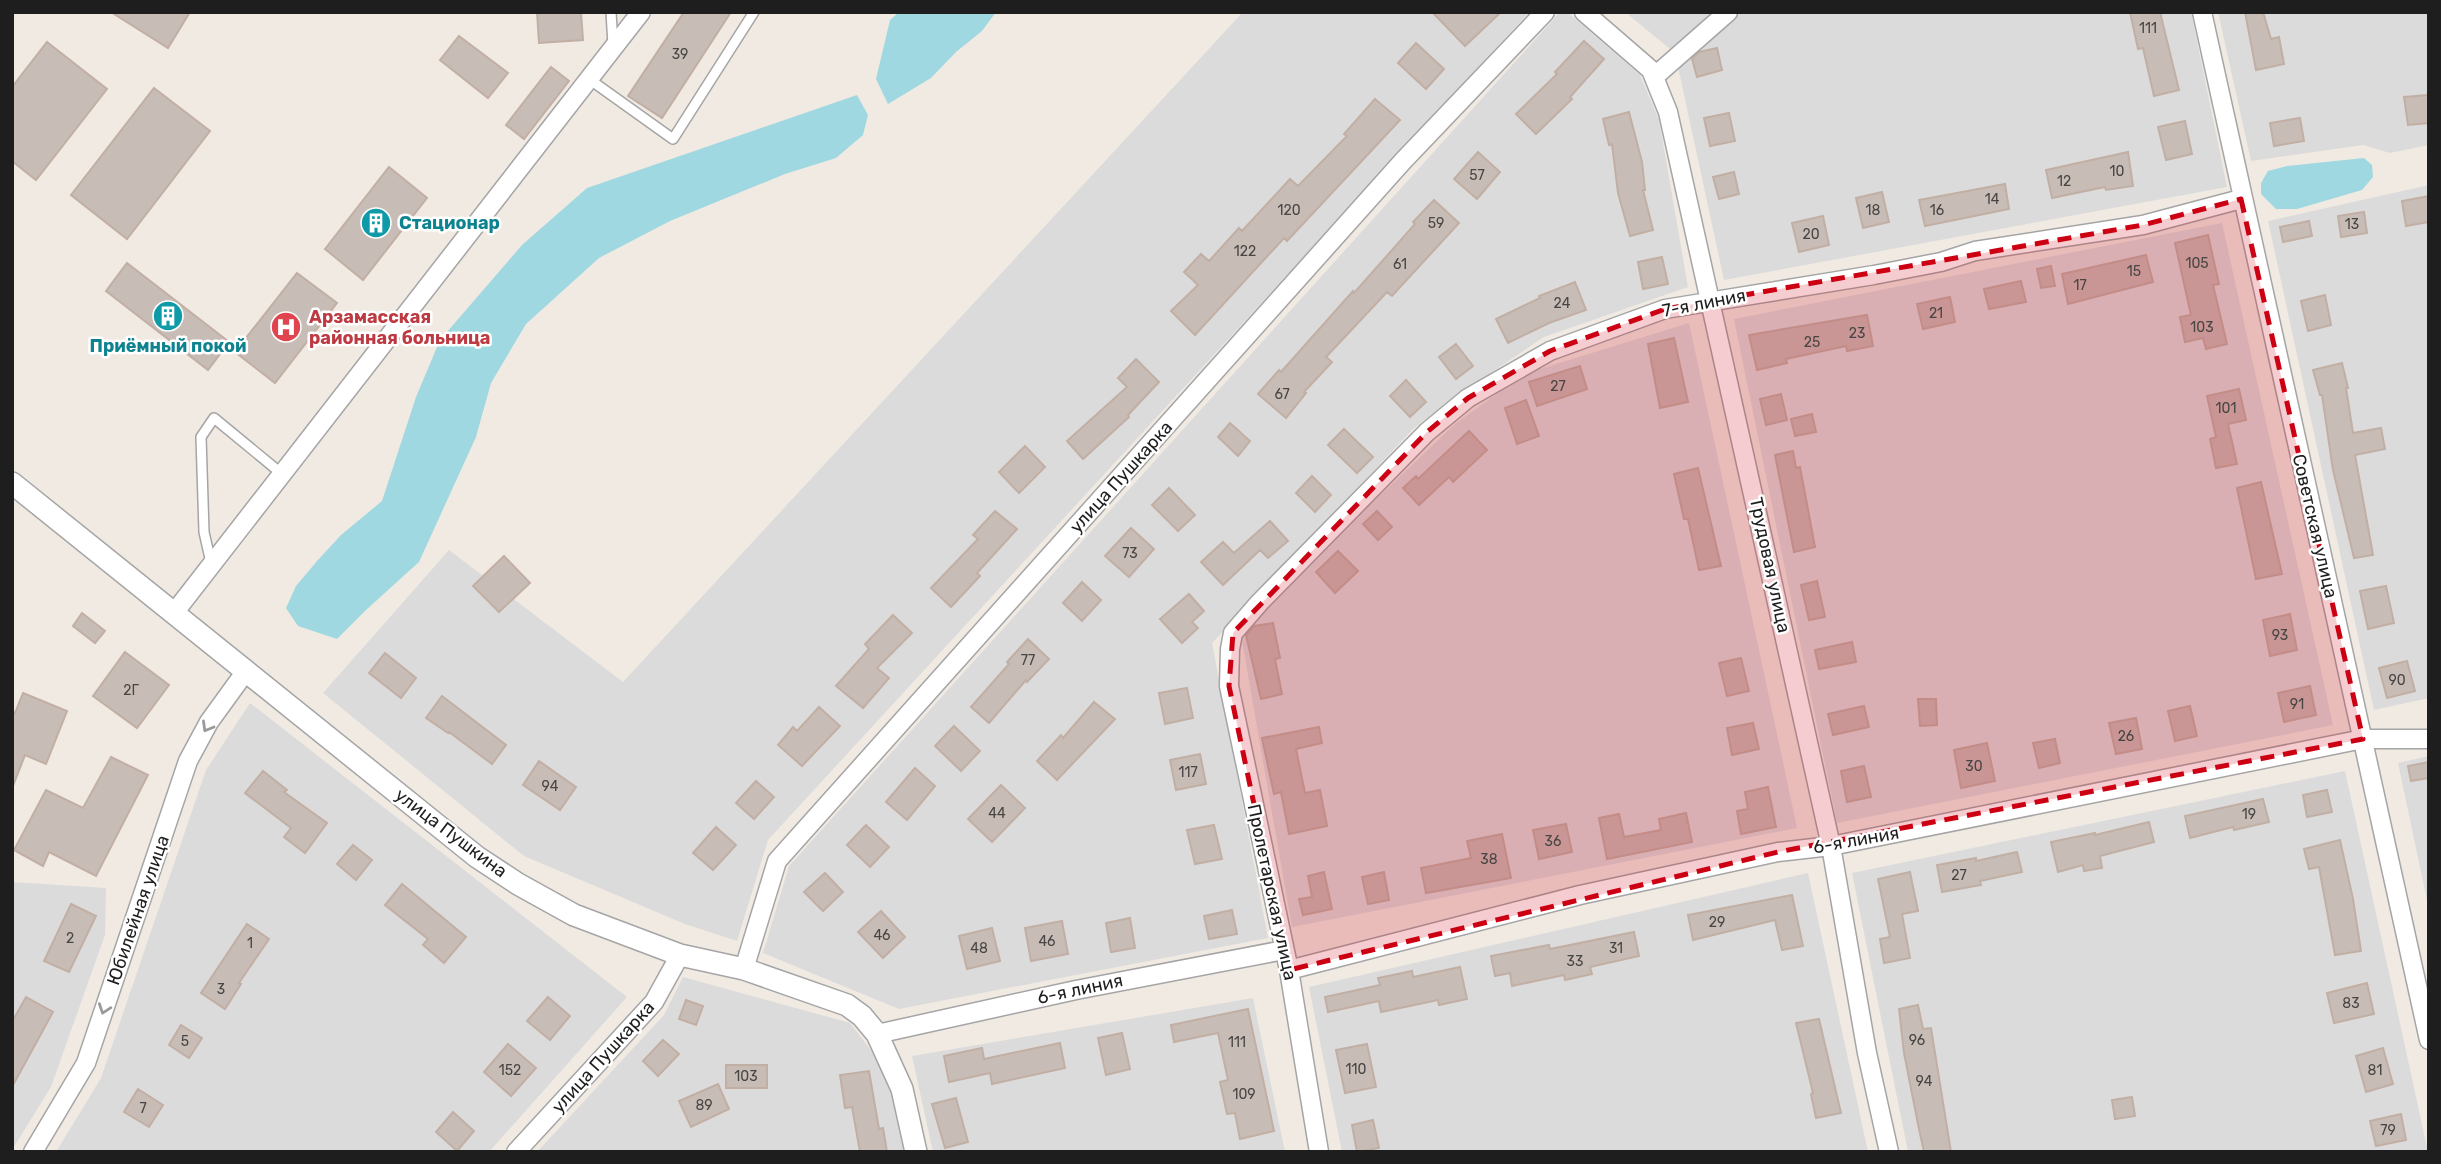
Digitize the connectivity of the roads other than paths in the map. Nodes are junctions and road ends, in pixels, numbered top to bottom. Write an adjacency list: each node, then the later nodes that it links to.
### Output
1 (611, 12): 8 (lane)
2 (641, 12): 8 (street)
3 (754, 12): 10 (lane)
4 (1545, 12): 24 (street, улица Пушкарка)
5 (1584, 12): 9 (street, Трудовая улица)
6 (1728, 12): 9 (street)
7 (2202, 12): 11 (street, Советская улица)
8 (614, 47): 10 (street)
9 (1654, 77): 12 (street, Трудовая улица)
10 (589, 79): 13 (street)
11 (2241, 199): 12 (street, 7-я линия); 19 (street, Советская улица)
12 (1712, 301): 17 (street, 7-я линия); 21 (street, Трудовая улица)
13 (282, 474): 15 (street); 15 (lane)
14 (12, 483): 16 (street, улица Пушкина)
15 (211, 565): 16 (street)
16 (174, 613): 18 (street, улица Пушкина)
17 (1233, 634): 22 (street, Пролетарская улица)
18 (246, 671): 23 (street, улица Пушкина); 28 (street, Юбилейная улица, one-way to 28)
19 (2363, 739): 20 (street, 6-я линия); 21 (street, 6-я линия); 27 (street, Советская улица)
20 (2429, 739)
21 (1831, 846): 25 (street, 6-я линия); 32 (street, Трудовая улица)
22 (1284, 950): 25 (street, Пролетарская улица); 26 (street, 6-я линия)
23 (680, 954): 24 (street, улица Пушкина); 29 (street, улица Пушкарка)
24 (744, 969): 26 (street, улица Пушкина)
25 (1289, 971): 31 (street, Пролетарская улица)
26 (877, 1034): 30 (street, улица Пушкина)
27 (2429, 1040)
28 (33, 1152)
29 (516, 1152)
30 (916, 1152)
31 (1320, 1152)
32 (1889, 1152)

